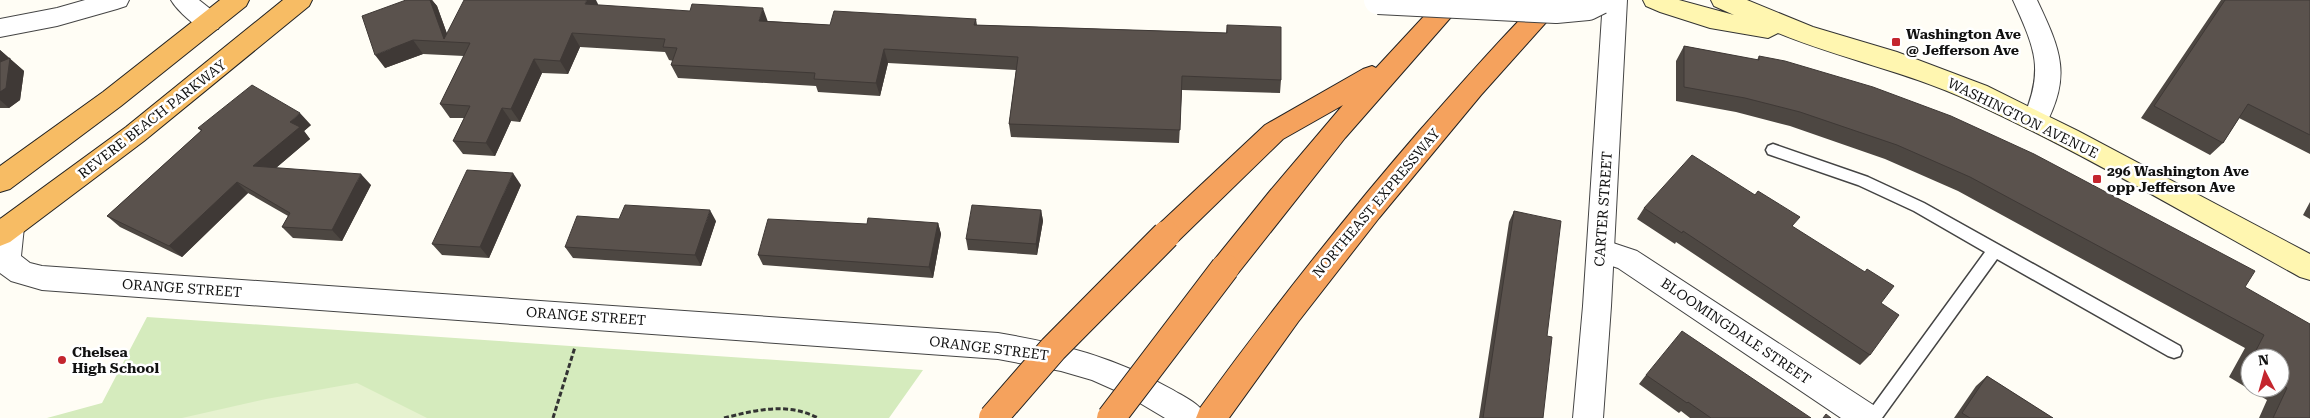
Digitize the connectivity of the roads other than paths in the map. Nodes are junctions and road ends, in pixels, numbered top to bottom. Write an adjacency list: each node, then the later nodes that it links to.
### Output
1 (117, 0): 13 (street)
2 (183, 0): 12 (street)
3 (237, 0): 12 (highway)
4 (300, 0): 19 (highway, REVERE BEACH PARKWAY)
5 (1378, 0): 10 (street, bridge)
6 (1554, 0): 27 (highway, NORTHEAST EXPRESSWAY)
7 (1655, 0): 14 (main road, WASHINGTON AVENUE)
8 (1723, 0): 14 (main road, WASHINGTON AVENUE)
9 (2025, 0): 16 (street)
10 (1463, 1): 11 (street, bridge); 15 (highway)
11 (1610, 5): 21 (street, CARTER STREET)
12 (209, 22): 18 (highway)
13 (0, 28)
14 (1805, 34): 16 (main road, WASHINGTON AVENUE)
15 (1393, 64): 24 (highway, bridge); 25 (highway, bridge)
16 (2035, 121): 22 (main road, WASHINGTON AVENUE)
17 (1773, 150): 20 (lane)
18 (0, 181)
19 (5, 230): 26 (street, ORANGE STREET)
20 (1995, 250): 23 (lane); 30 (lane)
21 (1600, 251): 28 (street, CARTER STREET); 29 (street, BLOOMINGDALE STREET)
22 (2310, 268)
23 (2174, 351)
24 (993, 418)
25 (1111, 418)
26 (1192, 418)
27 (1211, 418)
28 (1588, 418)
29 (1867, 418)
30 (1872, 418)

